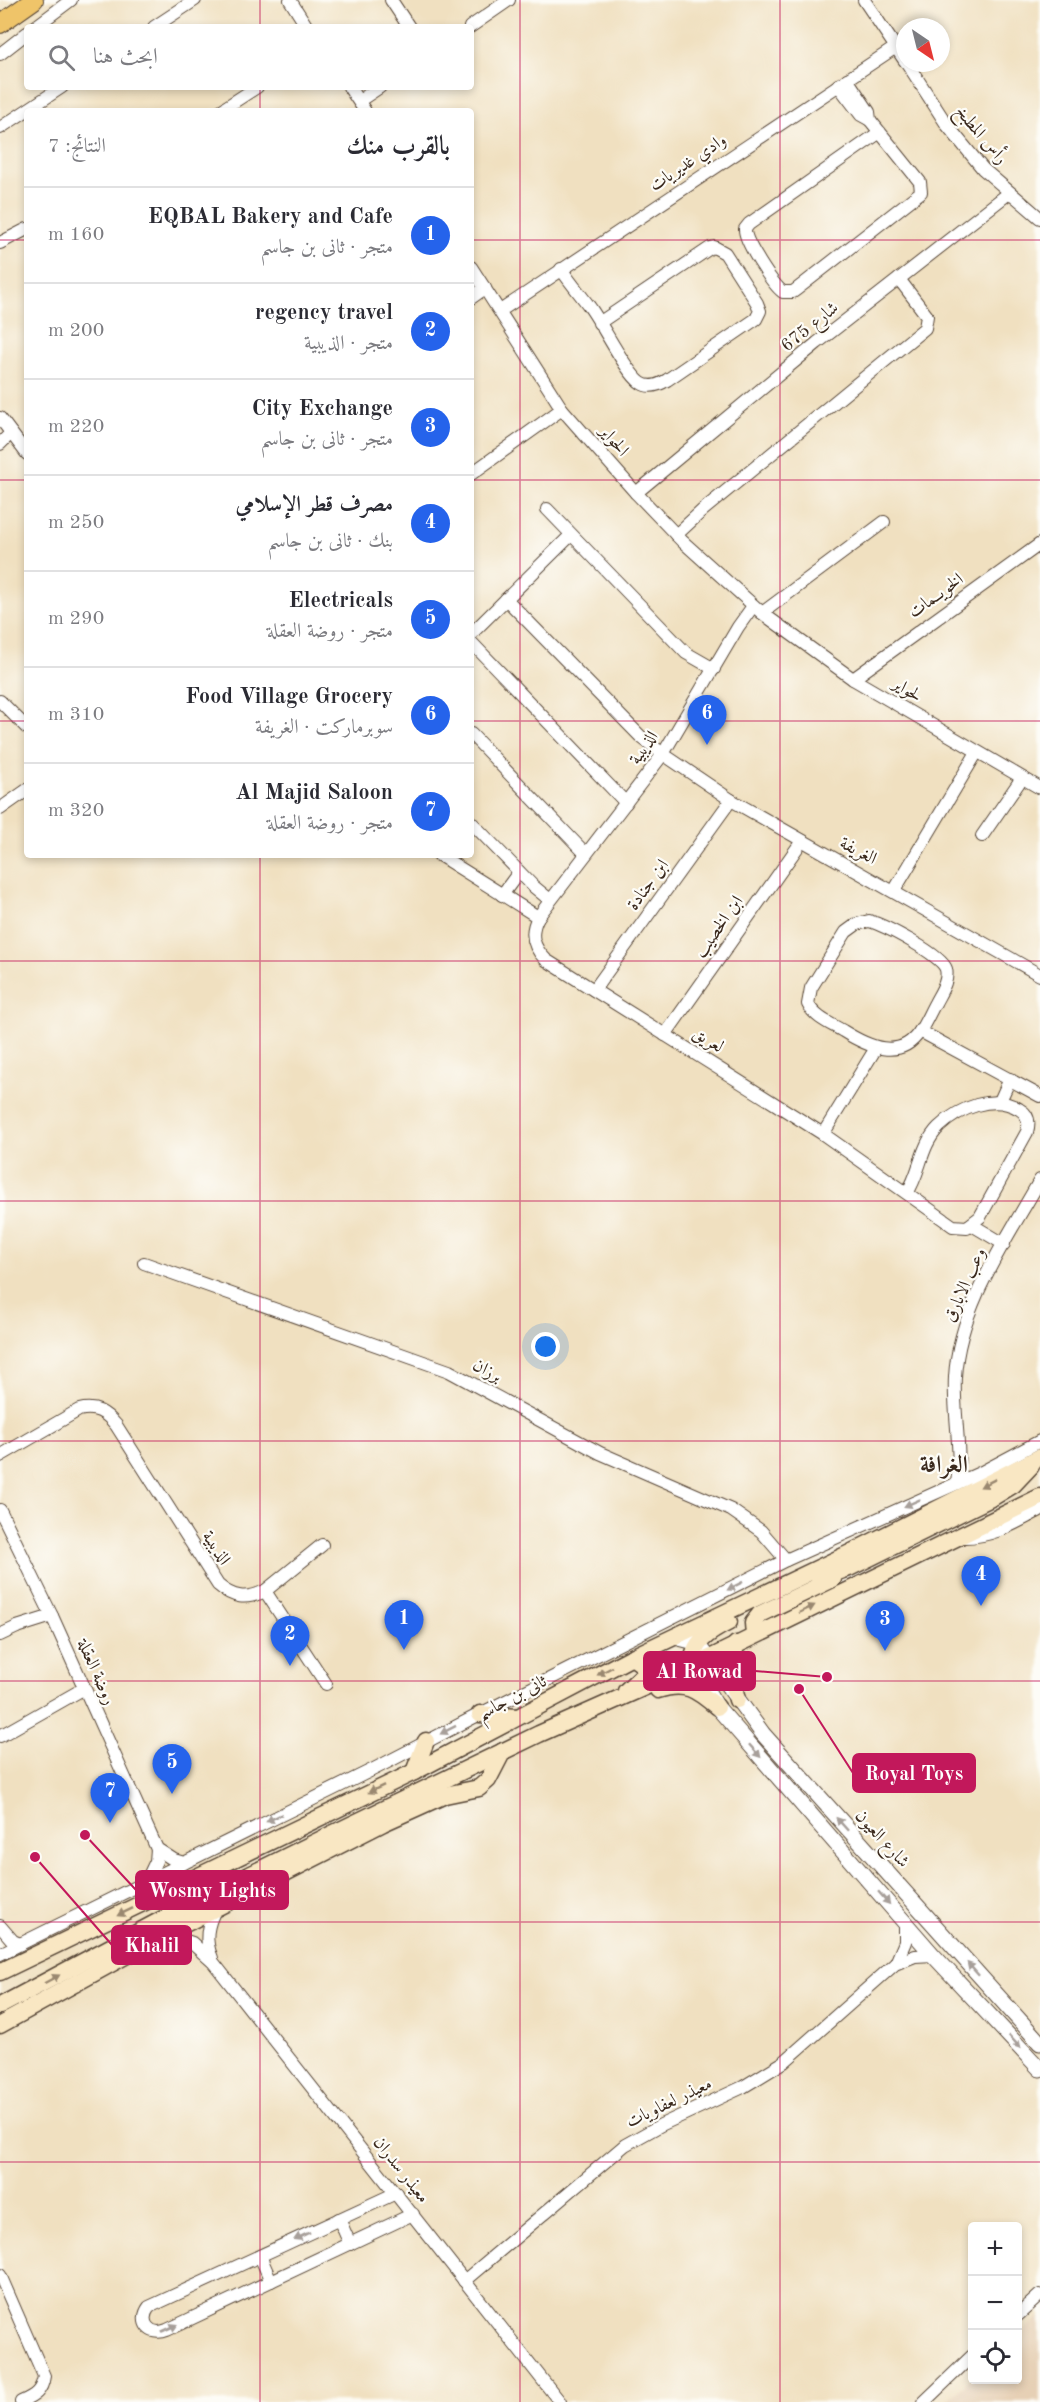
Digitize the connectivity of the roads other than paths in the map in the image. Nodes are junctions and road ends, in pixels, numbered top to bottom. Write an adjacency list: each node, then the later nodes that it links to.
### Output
1 (34, 0): 8 (main road)
2 (71, 0): 9 (street)
3 (195, 0): 10 (street)
4 (290, 0): 11 (street)
5 (391, 0): 12 (street)
6 (509, 0): 13 (street)
7 (864, 0): 15 (street, رأس المطبخ)
8 (0, 24)
9 (39, 24)
10 (159, 24)
11 (305, 24)
12 (407, 24)
13 (474, 24)
14 (24, 35): 16 (street)
15 (896, 47): 18 (street, وادي غديريات)
16 (0, 54)
17 (913, 72): 29 (street, رأس المطبخ)
18 (843, 82): 28 (street); 33 (street, وادي غديريات)
19 (57, 90): 24 (street)
20 (252, 90): 25 (street)
21 (351, 90): 23 (street)
22 (377, 90): 23 (street)
23 (362, 106)
24 (30, 108)
25 (225, 108)
26 (24, 112): 27 (street)
27 (0, 128)
28 (880, 132): 28 (street)
29 (1009, 193): 30 (street, رأس المطبخ); 35 (street, شارع 675)
30 (1040, 218)
31 (24, 231): 32 (street)
32 (0, 243)
33 (564, 267): 38 (street, وادي غديريات); 39 (street)
34 (474, 272): 36 (street, الحواير)
35 (899, 279): 46 (street, شارع 675); 50 (street)
36 (485, 288): 37 (street); 38 (street, الحواير)
37 (474, 296)
38 (500, 311): 40 (street, الحواير)
39 (599, 322): 39 (street)
40 (562, 409): 45 (street); 46 (street, الحواير)
41 (0, 418): 42 (street)
42 (11, 433): 43 (street); 44 (street)
43 (0, 444)
44 (24, 450)
45 (474, 472)
46 (636, 493): 50 (street, الحواير)
47 (547, 509): 49 (street)
48 (884, 522): 53 (street, الذيبية)
49 (572, 535): 52 (street); 56 (street)
50 (679, 538): 53 (street, الحواير)
51 (1040, 544): 57 (street, الخويــمات)
52 (507, 599): 54 (street); 62 (street, الغريفة)
53 (757, 609): 56 (street, الذيبية); 57 (street, لحواير)
54 (474, 631)
55 (474, 645): 67 (street)
56 (714, 669): 62 (street, الذيبية)
57 (854, 679): 61 (street, لحواير)
58 (1, 704): 59 (street)
59 (24, 725)
60 (474, 737): 72 (street)
61 (977, 752): 63 (street, لحواير); 75 (street)
62 (663, 754): 66 (street, الغريفة); 67 (street, الذيبية)
63 (1022, 778): 64 (street, لحواير); 70 (street)
64 (1040, 789)
65 (24, 791): 68 (street)
66 (731, 800): 71 (street, الغريفة); 80 (street, ابن جنادة)
67 (626, 803): 72 (street, الذيبية)
68 (0, 809)
69 (474, 825): 74 (street)
70 (982, 836)
71 (802, 841): 75 (street, الغريفة); 82 (street, ابن الخصيب)
72 (586, 854): 77 (street, الذيبية)
73 (444, 858): 76 (street)
74 (519, 872): 76 (street); 77 (street)
75 (894, 891): 79 (street, الغريفة)
76 (502, 895): 78 (street)
77 (550, 900): 78 (street, لعريق)
78 (538, 917): 80 (street, لعريق)
79 (1040, 975)
80 (594, 990): 82 (street, لعريق)
81 (920, 1030): 83 (street); 83 (street); 84 (street)
82 (665, 1035): 87 (street, لعريق)
83 (876, 1048): 87 (street)
84 (1010, 1079): 85 (street); 86 (street)
85 (1040, 1096)
86 (1000, 1101): 89 (street); 90 (street)
87 (823, 1134): 89 (street, لعريق)
88 (1040, 1180): 91 (street, وعب الابارق)
89 (907, 1193): 90 (street, لعريق)
90 (972, 1225): 91 (street, لعريق)
91 (1004, 1244): 94 (street, وعب الابارق)
92 (144, 1263): 104 (street, برزان)
93 (1040, 1441): 97 (street, ثانى بن جاسم)
94 (958, 1450): 97 (street); 98 (street, وعب الابارق)
95 (0, 1456): 106 (street, الذيبية)
96 (1038, 1458): 105 (main road); 110 (main road, ثانى بن جاسم, one-way to 110)
97 (980, 1473): 98 (street, ثانى بن جاسم)
98 (957, 1483): 104 (street, ثانى بن جاسم, one-way to 104)
99 (1040, 1497): 102 (main road)
100 (0, 1510): 107 (street, روضة العقلة)
101 (1040, 1510): 102 (street)
102 (957, 1537): 109 (main road, one-way to 102)
103 (322, 1545): 106 (street, الذيبية)
104 (786, 1560): 121 (street, ثانى بن جاسم, one-way to 121)
105 (849, 1568): 109 (main road); 112 (main road)
106 (265, 1590): 116 (street)
107 (52, 1616): 108 (street); 117 (street, روضة العقلة)
108 (0, 1635)
109 (754, 1635): 111 (main road)
110 (675, 1637): 112 (street, شارع العيون); 113 (main road, ثانى بن جاسم)
111 (736, 1644): 114 (main road); 118 (main road)
112 (696, 1645): 114 (street, شارع العيون); 115 (main road)
113 (632, 1657): 119 (main road); 122 (main road, ثانى بن جاسم, one-way to 122)
114 (708, 1659): 115 (main road); 118 (street, شارع العيون)
115 (692, 1666): 119 (main road); 120 (street, شارع العيون)
116 (326, 1683)
117 (82, 1689): 124 (street); 128 (street, روضة العقلة)
118 (737, 1700): 143 (street, شارع العيون, one-way to 118)
119 (615, 1702): 123 (main road)
120 (717, 1707): 123 (main road); 132 (street, شارع العيون, one-way to 132)
121 (480, 1714): 122 (main road); 125 (street, ثانى بن جاسم, one-way to 125)
122 (518, 1718): 127 (main road, ثانى بن جاسم)
123 (539, 1734): 126 (main road)
124 (0, 1736)
125 (426, 1742): 127 (main road); 129 (street, ثانى بن جاسم, one-way to 129)
126 (503, 1751): 131 (main road); 141 (main road, one-way to 126)
127 (414, 1772): 140 (main road, ثانى بن جاسم, one-way to 140)
128 (157, 1849): 129 (street); 130 (street)
129 (184, 1863): 130 (street, ثانى بن جاسم)
130 (146, 1882): 135 (street, ثانى بن جاسم)
131 (216, 1908): 134 (main road); 138 (street, معيذر سدران)
132 (905, 1922): 137 (street, شارع العيون); 139 (street, معيذر لعفاويات)
133 (0, 1927): 135 (street); 136 (street)
134 (165, 1934): 138 (street, معيذر سدران); 142 (main road)
135 (20, 1944): 136 (street, ثانى بن جاسم)
136 (0, 1954)
137 (933, 1954): 139 (street, معيذر لعفاويات); 144 (street, شارع العيون, one-way to 144)
138 (213, 1962): 145 (street, معيذر سدران)
139 (895, 1964): 152 (street, معيذر لعفاويات)
140 (0, 1972)
141 (0, 2006)
142 (0, 2025)
143 (1040, 2043)
144 (1040, 2069)
145 (396, 2193): 146 (street, معيذر سدران); 147 (street)
146 (413, 2214): 148 (street); 152 (street, معيذر سدران)
147 (339, 2219): 148 (street); 149 (street, one-way to 149)
148 (350, 2244): 151 (street)
149 (260, 2256): 151 (street); 151 (street, one-way to 151)
150 (0, 2275): 156 (street)
151 (271, 2281)
152 (464, 2281): 157 (street, معيذر سدران)
153 (1040, 2295): 154 (street)
154 (1022, 2311)
155 (968, 2360): 158 (street)
156 (21, 2402)
157 (560, 2402)
158 (924, 2402)

